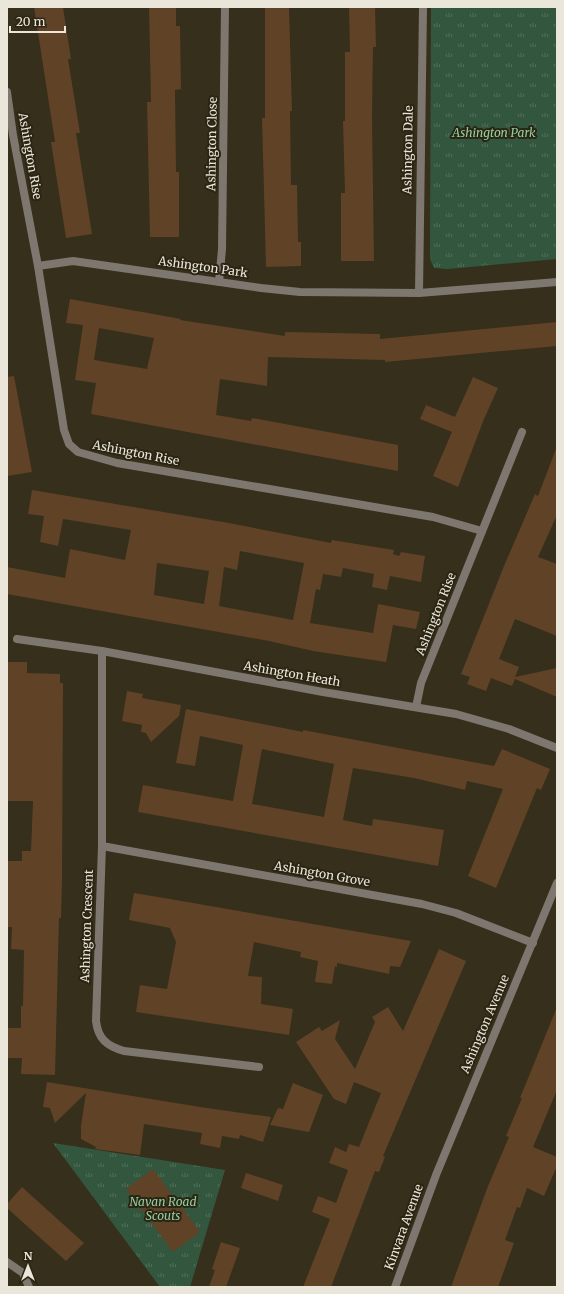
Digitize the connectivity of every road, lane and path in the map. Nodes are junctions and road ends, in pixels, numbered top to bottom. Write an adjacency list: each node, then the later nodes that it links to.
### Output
1 (224, 7): 5 (street, Ashington Close)
2 (423, 7): 7 (street, Ashington Dale)
3 (7, 92): 4 (street, Ashington Rise)
4 (38, 266): 5 (street, Ashington Park); 9 (street, Ashington Rise)
5 (219, 282): 7 (street, Ashington Park)
6 (557, 282): 7 (street, Ashington Park)
7 (419, 293)
8 (522, 432): 9 (street, Ashington Rise)
9 (482, 531): 12 (street, Ashington Rise)
10 (17, 639): 11 (street, Ashington Heath)
11 (102, 651): 12 (street, Ashington Heath); 14 (street, Ashington Crescent)
12 (416, 707): 13 (street, Ashington Heath)
13 (557, 748)
14 (102, 846): 16 (street, Ashington Grove); 17 (street, Ashington Crescent)
15 (557, 882): 16 (street, Ashington Avenue)
16 (533, 942): 18 (street, Ashington Avenue)
17 (259, 1067)
18 (436, 1175): 21 (street, Kinvara Avenue)
19 (7, 1262): 20 (street)
20 (29, 1287)
21 (395, 1287)

